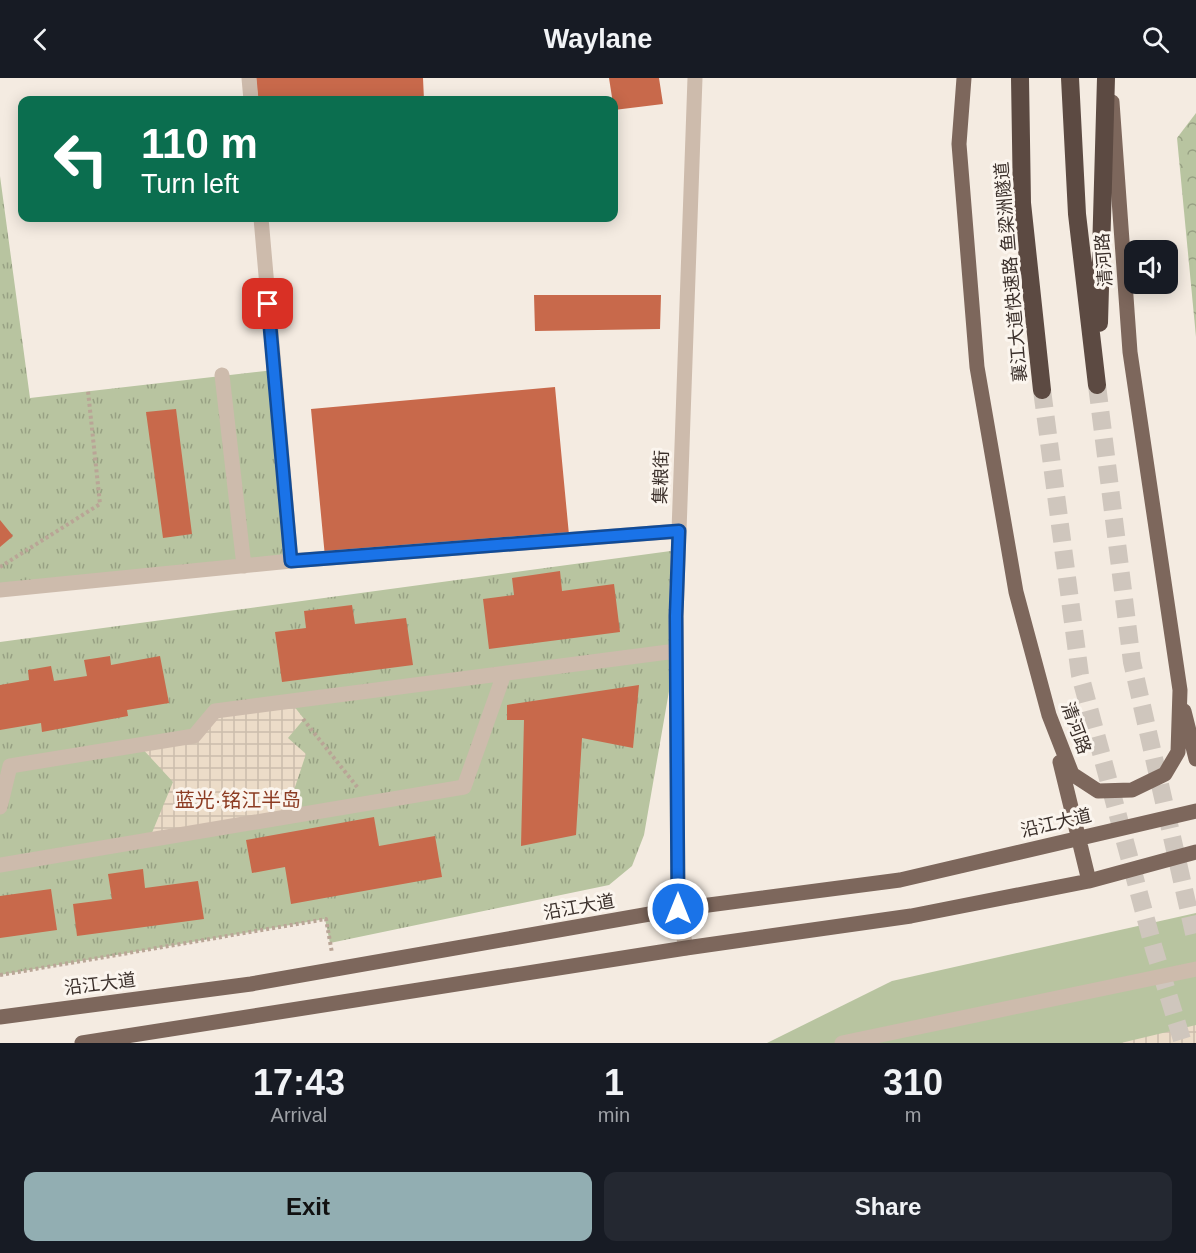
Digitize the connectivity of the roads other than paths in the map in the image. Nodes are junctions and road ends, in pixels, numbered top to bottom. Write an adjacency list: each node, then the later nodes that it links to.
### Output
1 (249, 78): 8 (street)
2 (695, 78): 12 (street, 集粮街)
3 (964, 78): 19 (main road, 清河路)
4 (1020, 78): 11 (highway, 襄江大道快速路 鱼梁洲隧道)
5 (1070, 78): 6 (highway)
6 (1106, 78)
7 (1111, 78): 18 (main road, 清河路)
8 (250, 96)
9 (261, 222): 13 (street)
10 (222, 375): 14 (street)
11 (1042, 390)
12 (679, 531): 13 (street); 16 (street, 集粮街)
13 (291, 561): 14 (street)
14 (244, 566): 15 (street)
15 (0, 590)
16 (676, 651): 17 (street); 27 (street, 集粮街)
17 (504, 674): 21 (street); 25 (street)
18 (1180, 690): 19 (main road, 清河路); 20 (main road)
19 (1049, 715): 23 (main road)
20 (1196, 759)
21 (0, 807)
22 (1196, 811): 23 (main road, 沿江大道)
23 (1079, 838): 26 (main road); 27 (main road, 沿江大道)
24 (1196, 852): 26 (main road)
25 (0, 866)
26 (1089, 881): 28 (main road)
27 (678, 909): 28 (street, 集粮街); 30 (main road, 沿江大道)
28 (686, 948): 31 (main road)
29 (1196, 969): 32 (street)
30 (0, 1017)
31 (82, 1043)
32 (842, 1043)

